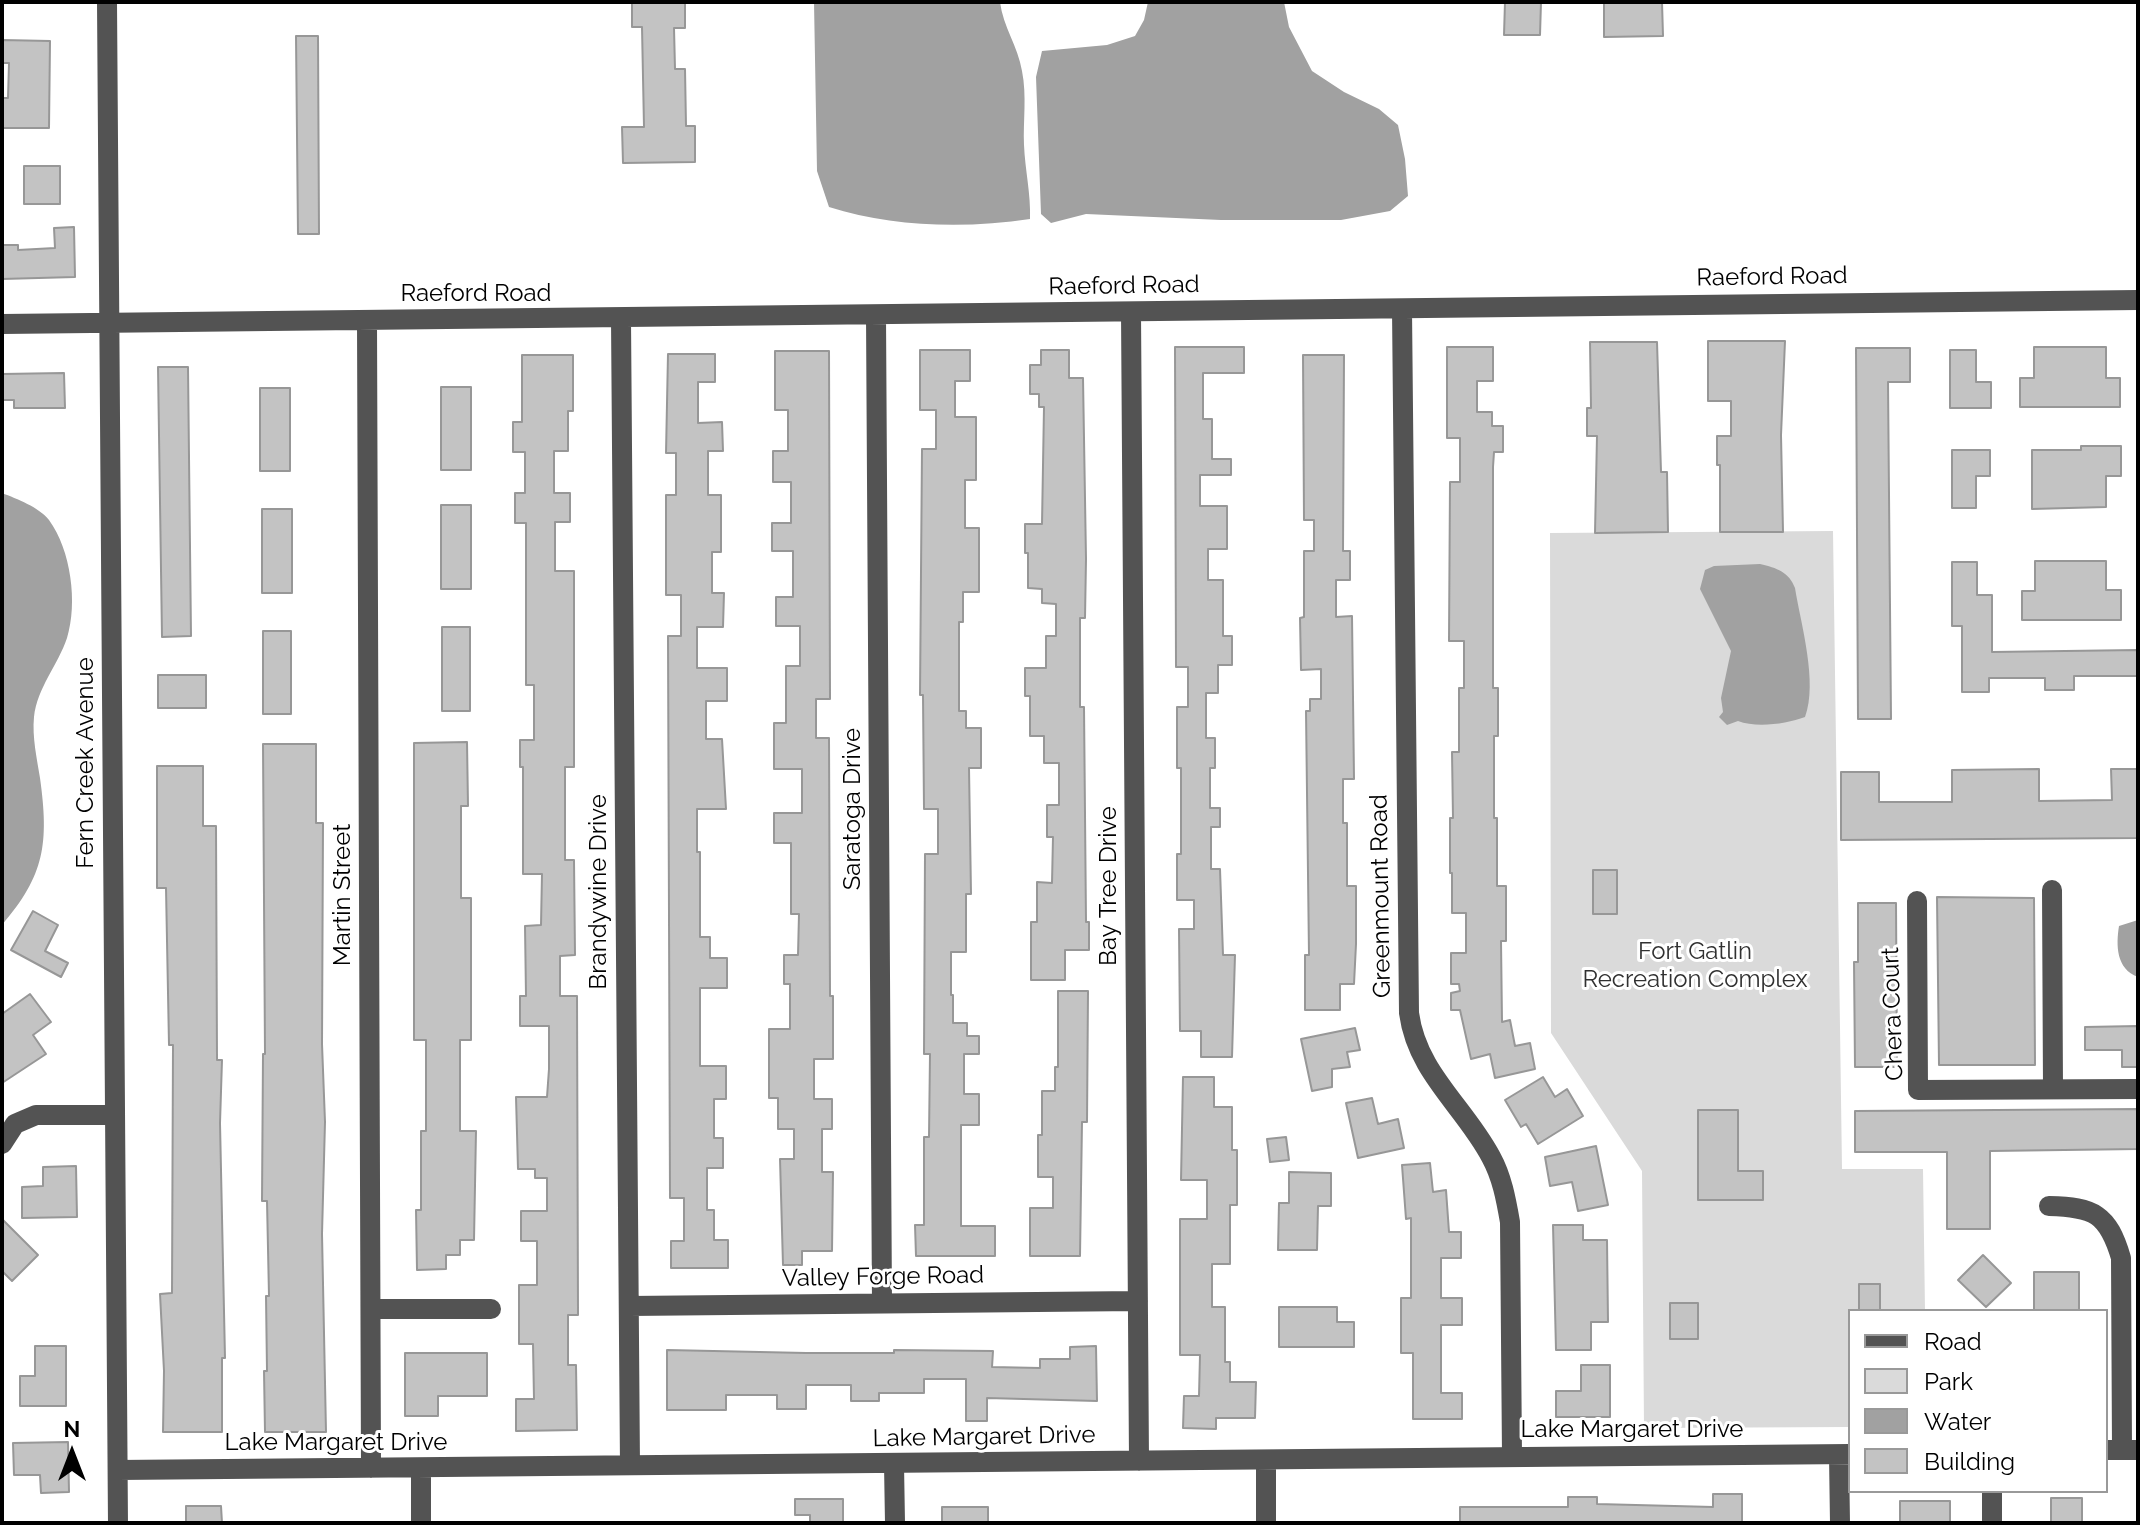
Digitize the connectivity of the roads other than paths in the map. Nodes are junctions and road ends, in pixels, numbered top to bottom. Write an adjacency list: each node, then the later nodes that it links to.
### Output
1 (107, 2): 8 (street, Fern Creek Avenue)
2 (2138, 300): 3 (street, Raeford Road)
3 (1402, 309): 4 (street, Raeford Road); 24 (street, Greenmount Road)
4 (1131, 312): 5 (street, Raeford Road); 17 (street, Bay Tree Drive)
5 (876, 315): 6 (street, Raeford Road); 18 (street, Saratoga Drive)
6 (621, 319): 7 (street, Raeford Road); 19 (street, Brandywine Drive)
7 (367, 321): 8 (street, Raeford Road); 20 (street, Martin Street)
8 (110, 323): 9 (street, Raeford Road); 14 (street, Fern Creek Avenue)
9 (2, 324)
10 (2052, 890): 12 (street)
11 (1917, 901): 12 (street, Chera Court)
12 (2053, 1089): 13 (street, Chera Court)
13 (2138, 1089)
14 (114, 1115): 15 (street); 31 (street, Fern Creek Avenue)
15 (2, 1144)
16 (2049, 1206): 22 (street)
17 (1138, 1301): 18 (street, Valley Forge Road); 26 (street, Bay Tree Drive)
18 (882, 1303): 19 (street, Valley Forge Road)
19 (629, 1306): 28 (street, Brandywine Drive)
20 (371, 1309): 21 (street); 29 (street, Martin Street)
21 (491, 1309)
22 (2122, 1450)
23 (1845, 1454): 24 (street, Lake Margaret Drive); 37 (street)
24 (1512, 1456): 25 (street, Lake Margaret Drive)
25 (1266, 1460): 26 (street, Lake Margaret Drive); 36 (street)
26 (1139, 1461): 27 (street, Lake Margaret Drive)
27 (894, 1464): 28 (street, Lake Margaret Drive); 35 (street)
28 (630, 1465): 30 (street, Lake Margaret Drive)
29 (371, 1468): 30 (street, Lake Margaret Drive); 31 (street, Lake Margaret Drive)
30 (421, 1468): 34 (street)
31 (118, 1470): 33 (street, Fern Creek Avenue)
32 (1992, 1493): 38 (street)
33 (118, 1523)
34 (421, 1523)
35 (895, 1523)
36 (1266, 1523)
37 (1840, 1523)
38 (1992, 1523)

